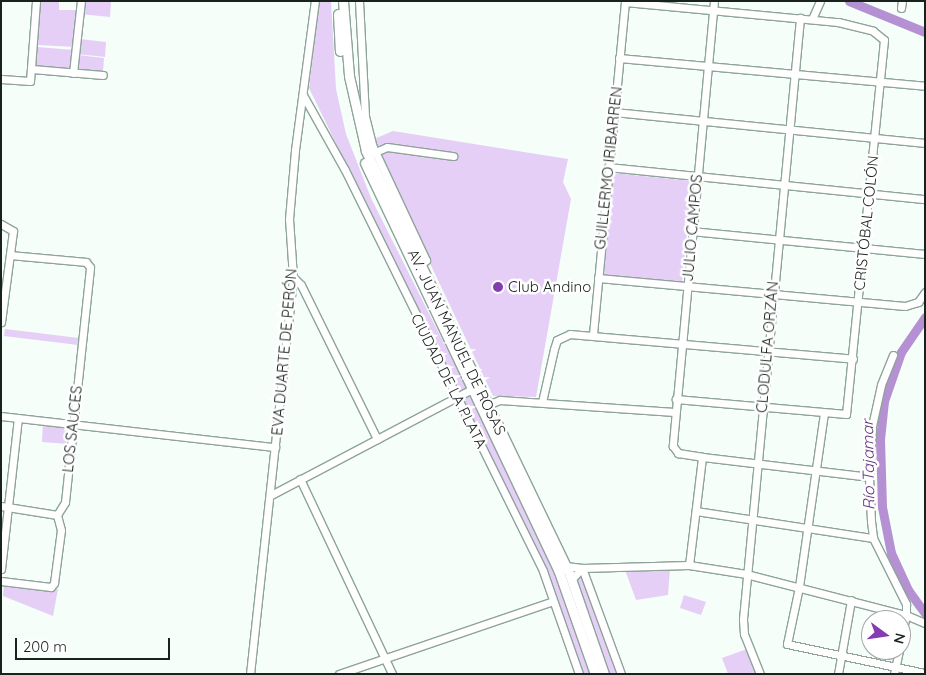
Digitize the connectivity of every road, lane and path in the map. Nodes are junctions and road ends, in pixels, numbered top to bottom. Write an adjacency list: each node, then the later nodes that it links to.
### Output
1 (36, 1): 15 (street)
2 (81, 1): 16 (street)
3 (315, 1): 22 (street, EVA DUARTE DE PERÓN)
4 (338, 1): 53 (main road, AV. JUAN MANUEL DE ROSAS)
5 (343, 1): 28 (main road, AV. JUAN MANUEL DE ROSAS)
6 (359, 1): 28 (street)
7 (714, 1): 10 (street, JULIO CAMPOS)
8 (820, 1): 12 (street)
9 (625, 2): 10 (street); 13 (street, GUILLERMO IRIBARREN)
10 (713, 10): 11 (street); 14 (street, JULIO CAMPOS)
11 (800, 18): 12 (street); 17 (street, CLODULFA ORZÁN)
12 (812, 19): 20 (street, CRISTÓBAL COLÓN)
13 (619, 58): 14 (street); 23 (street, GUILLERMO IRIBARREN)
14 (708, 66): 17 (street); 24 (street, JULIO CAMPOS)
15 (32, 69): 16 (street); 19 (street)
16 (74, 73): 18 (street)
17 (794, 74): 20 (street); 25 (street, CLODULFA ORZÁN)
18 (103, 75)
19 (1, 79)
20 (880, 82): 21 (street); 26 (street, CRISTÓBAL COLÓN)
21 (925, 86)
22 (303, 95): 41 (street, EVA DUARTE DE PERÓN); 54 (street, CIUDAD DE LA PLATA)
23 (614, 112): 24 (street); 30 (street, GUILLERMO IRIBARREN)
24 (702, 120): 25 (street); 31 (street, JULIO CAMPOS)
25 (787, 129): 26 (street); 32 (street, CLODULFA ORZÁN)
26 (875, 137): 27 (street); 33 (street, CRISTÓBAL COLÓN)
27 (925, 143)
28 (372, 154): 29 (street); 53 (main road, AV. JUAN MANUEL DE ROSAS)
29 (453, 156)
30 (608, 167): 31 (street); 42 (street, GUILLERMO IRIBARREN)
31 (697, 176): 32 (street); 36 (street, JULIO CAMPOS)
32 (783, 184): 33 (street); 37 (street, CLODULFA ORZÁN)
33 (869, 192): 34 (street); 38 (street, CRISTÓBAL COLÓN)
34 (925, 199)
35 (1, 224): 40 (street)
36 (691, 231): 37 (street); 43 (street, JULIO CAMPOS)
37 (777, 240): 38 (street); 45 (street, CLODULFA ORZÁN)
38 (863, 248): 39 (street); 46 (street, CRISTÓBAL COLÓN)
39 (925, 254)
40 (10, 255): 47 (street); 63 (street, LOS SAUCES)
41 (293, 277): 64 (street); 65 (street, EVA DUARTE DE PERÓN)
42 (598, 278): 43 (street); 48 (street, GUILLERMO IRIBARREN)
43 (686, 287): 45 (street); 49 (street, JULIO CAMPOS)
44 (925, 292): 46 (street)
45 (771, 295): 46 (street); 50 (street, CLODULFA ORZÁN)
46 (858, 303): 52 (street, CRISTÓBAL COLÓN)
47 (1, 322)
48 (593, 334): 49 (street); 56 (street)
49 (680, 342): 50 (street); 55 (street, JULIO CAMPOS)
50 (766, 349): 52 (street); 58 (street, CLODULFA ORZÁN)
51 (893, 355): 69 (street)
52 (853, 359): 60 (street, CRISTÓBAL COLÓN)
53 (475, 388): 54 (street); 57 (main road, AV. JUAN MANUEL DE ROSAS)
54 (457, 397): 64 (street); 87 (street, CIUDAD DE LA PLATA)
55 (676, 399): 58 (street); 59 (street, JULIO CAMPOS)
56 (542, 402): 57 (street); 59 (street)
57 (484, 406): 79 (main road, AV. JUAN MANUEL DE ROSAS); 100 (main road, AV. JUAN MANUEL DE ROSAS)
58 (762, 406): 60 (street); 67 (street, CLODULFA ORZÁN)
59 (674, 412): 66 (street, JULIO CAMPOS)
60 (824, 413): 68 (street)
61 (1, 416): 62 (street)
62 (18, 418): 63 (street); 72 (street)
63 (71, 424): 65 (street); 74 (street, LOS SAUCES)
64 (377, 439): 70 (street)
65 (275, 447): 71 (street, EVA DUARTE DE PERÓN)
66 (702, 456): 67 (street); 73 (street)
67 (756, 462): 68 (street); 75 (street, CLODULFA ORZÁN)
68 (816, 470): 69 (street); 76 (street)
69 (869, 477): 77 (street)
70 (300, 479): 71 (street); 93 (street)
71 (271, 495): 96 (street, EVA DUARTE DE PERÓN)
72 (4, 506): 74 (street); 81 (street)
73 (696, 511): 75 (street); 78 (street)
74 (57, 516): 84 (street, LOS SAUCES)
75 (751, 521): 76 (street); 82 (street, CLODULFA ORZÁN)
76 (807, 530): 77 (street); 85 (street)
77 (873, 538): 89 (street)
78 (689, 565): 80 (street); 82 (street)
79 (566, 566): 80 (street); 83 (main road, AV. JUAN MANUEL DE ROSAS)
80 (582, 568): 83 (street); 102 (street)
81 (1, 569)
82 (746, 574): 85 (street); 103 (street, CLODULFA ORZÁN)
83 (572, 579): 101 (main road, AV. JUAN MANUEL DE ROSAS)
84 (1, 582)
85 (799, 587): 86 (street); 92 (street)
86 (851, 600): 88 (street); 92 (street)
87 (553, 601): 93 (street); 99 (street, CIUDAD DE LA PLATA)
88 (888, 610)
89 (906, 610)
90 (911, 617): 91 (street)
91 (925, 623)
92 (841, 656): 94 (street); 104 (street)
93 (386, 658): 97 (street); 98 (street)
94 (894, 670): 95 (street)
95 (925, 673)
96 (250, 674)
97 (339, 674)
98 (392, 674)
99 (579, 674)
100 (596, 674)
101 (604, 674)
102 (622, 674)
103 (760, 674)
104 (838, 674)

